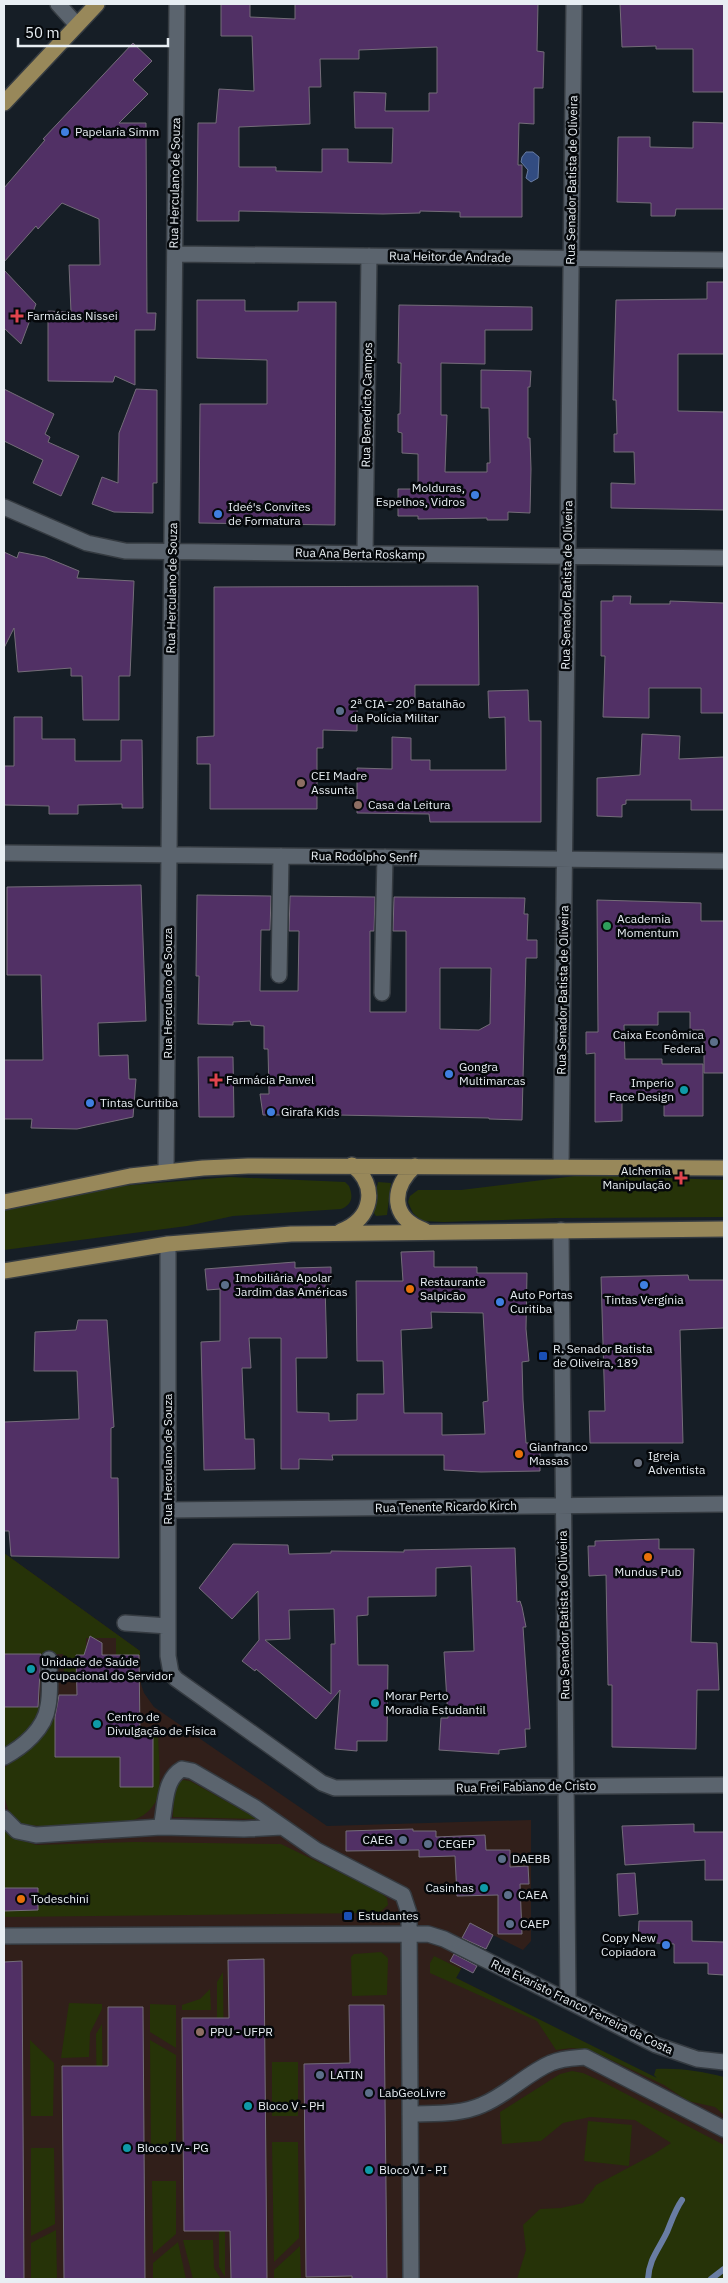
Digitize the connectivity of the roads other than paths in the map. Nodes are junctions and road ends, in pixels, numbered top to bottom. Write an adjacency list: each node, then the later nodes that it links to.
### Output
1 (58, 4): 5 (street)
2 (97, 4): 5 (main road)
3 (177, 4): 7 (street, Rua Herculano de Souza)
4 (574, 4): 9 (street, Rua Senador Batista de Oliveira)
5 (77, 25): 6 (main road)
6 (4, 103)
7 (175, 254): 8 (street, Rua Heitor de Andrade); 12 (street, Rua Herculano de Souza)
8 (369, 256): 9 (street, Rua Heitor de Andrade); 13 (street, Rua Benedicto Campos)
9 (571, 258): 10 (street, Rua Heitor de Andrade); 14 (street, Rua Senador Batista de Oliveira)
10 (724, 260)
11 (4, 507): 12 (street, Rua Ana Berta Roskamp)
12 (172, 552): 13 (street, Rua Ana Berta Roskamp); 17 (street, Rua Herculano de Souza)
13 (365, 554): 14 (street, Rua Ana Berta Roskamp)
14 (568, 557): 15 (street, Rua Ana Berta Roskamp); 20 (street, Rua Senador Batista de Oliveira)
15 (724, 558)
16 (4, 853): 17 (street, Rua Rodolpho Senff)
17 (169, 854): 18 (street, Rua Rodolpho Senff); 28 (street, Rua Herculano de Souza)
18 (281, 856): 19 (street, Rua Rodolpho Senff); 22 (street)
19 (385, 857): 20 (street, Rua Rodolpho Senff); 23 (street)
20 (564, 859): 21 (street, Rua Rodolpho Senff); 26 (street, Rua Senador Batista de Oliveira)
21 (724, 861)
22 (279, 975)
23 (382, 993)
24 (352, 1165): 25 (main road); 28 (main road); 33 (main road)
25 (415, 1166): 26 (main road); 32 (main road)
26 (561, 1167): 27 (main road)
27 (724, 1168)
28 (166, 1172): 29 (main road)
29 (4, 1202)
30 (724, 1229): 31 (main road)
31 (561, 1230): 32 (main road); 37 (street, Rua Senador Batista de Oliveira)
32 (425, 1231): 33 (main road)
33 (339, 1232): 34 (main road)
34 (168, 1244): 35 (main road); 38 (street, Rua Herculano de Souza)
35 (4, 1271)
36 (724, 1504): 37 (street, Rua Tenente Ricardo Kirch)
37 (563, 1506): 38 (street, Rua Tenente Ricardo Kirch); 45 (street, Rua Senador Batista de Oliveira)
38 (168, 1510): 40 (street, Rua Herculano de Souza)
39 (126, 1623): 40 (street)
40 (168, 1626): 44 (street, Rua Herculano de Souza)
41 (48, 1659): 42 (street)
42 (4, 1757)
43 (724, 1785): 45 (street, Rua Frei Fabiano de Cristo)
44 (328, 1786): 45 (street, Rua Frei Fabiano de Cristo)
45 (566, 1787): 51 (street, Rua Senador Batista de Oliveira)
46 (4, 1818): 47 (street)
47 (161, 1827): 48 (street); 48 (street)
48 (282, 1827): 49 (street)
49 (409, 1934): 50 (street, Rua Evaristo Franco Ferreira da Costa); 51 (street, Rua Evaristo Franco Ferreira da Costa); 53 (street)
50 (4, 1936)
51 (568, 2001): 52 (street, Rua Evaristo Franco Ferreira da Costa)
52 (724, 2062)
53 (410, 2114): 54 (street); 55 (street)
54 (724, 2129)
55 (411, 2279)

